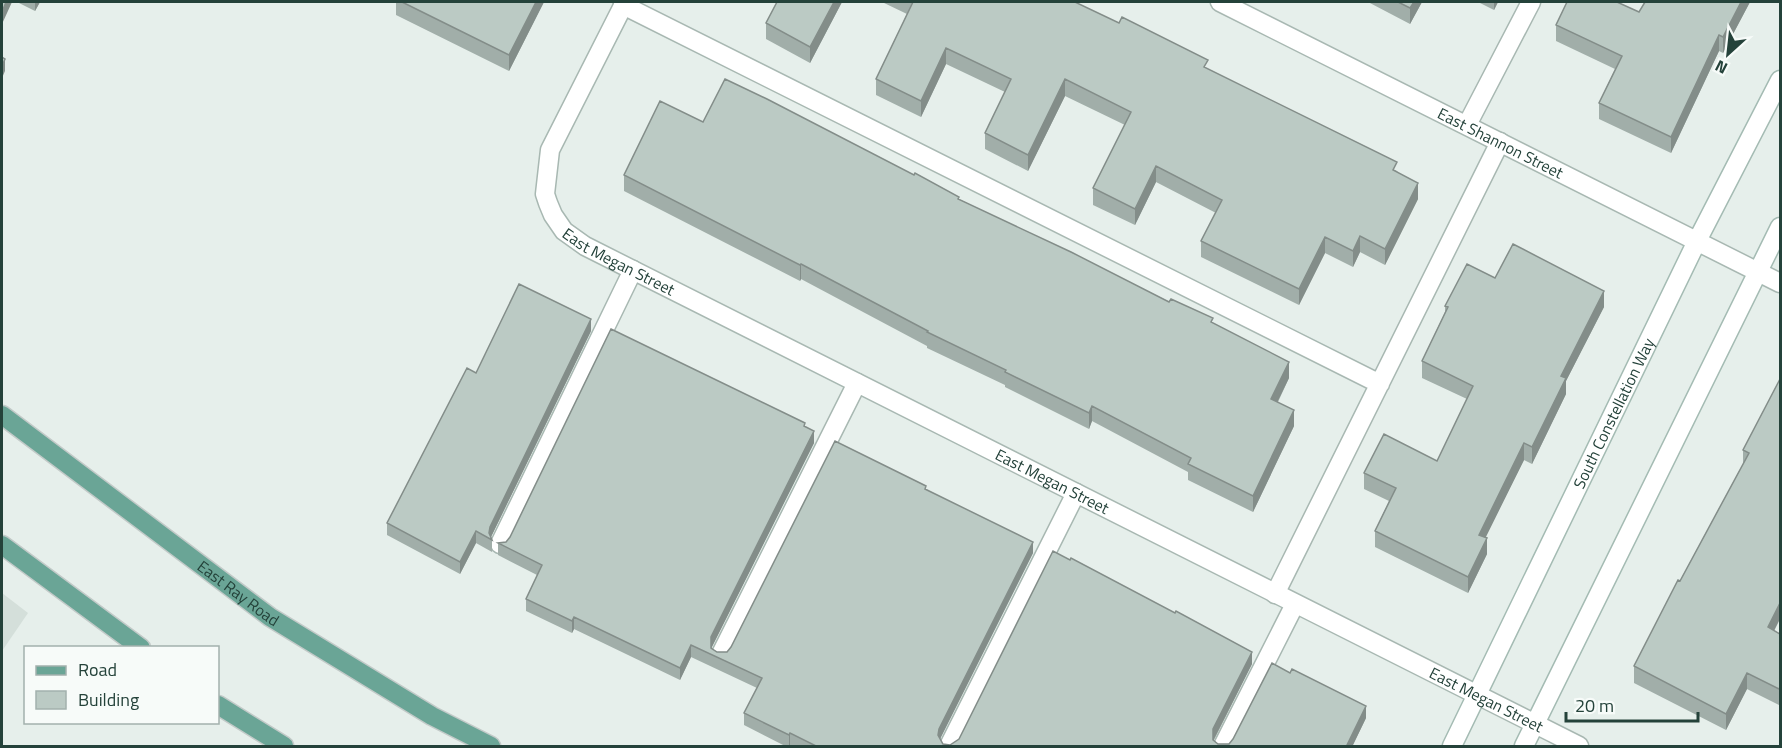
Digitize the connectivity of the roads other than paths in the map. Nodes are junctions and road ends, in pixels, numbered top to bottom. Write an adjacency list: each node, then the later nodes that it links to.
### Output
1 (1224, 2): 5 (street, East Shannon Street)
2 (1531, 2): 5 (street)
3 (624, 3): 9 (street, East Megan Street); 13 (street)
4 (1780, 80): 8 (street, South Constellation Way)
5 (1467, 125): 6 (street, East Shannon Street)
6 (1500, 142): 8 (street, East Shannon Street); 13 (street)
7 (1780, 227): 10 (street)
8 (1697, 241): 10 (street, East Shannon Street); 22 (street, South Constellation Way)
9 (633, 270): 12 (street, East Megan Street); 17 (street)
10 (1759, 273): 11 (street, East Shannon Street); 24 (street)
11 (1780, 283)
12 (857, 383): 15 (street, East Megan Street); 21 (street)
13 (1380, 384): 18 (street)
14 (2, 416): 26 (main road, East Ray Road)
15 (1076, 493): 18 (street, East Megan Street); 27 (street)
16 (2, 544): 20 (main road)
17 (500, 544)
18 (1275, 594): 19 (street, East Megan Street)
19 (1295, 604): 22 (street, East Megan Street); 28 (street)
20 (138, 646)
21 (721, 654)
22 (1477, 696): 24 (street, East Megan Street); 29 (street, South Constellation Way)
23 (219, 706): 25 (main road)
24 (1535, 724): 30 (street); 31 (street, East Megan Street)
25 (284, 747)
26 (491, 747)
27 (949, 747)
28 (1223, 747)
29 (1452, 747)
30 (1524, 747)
31 (1579, 747)

